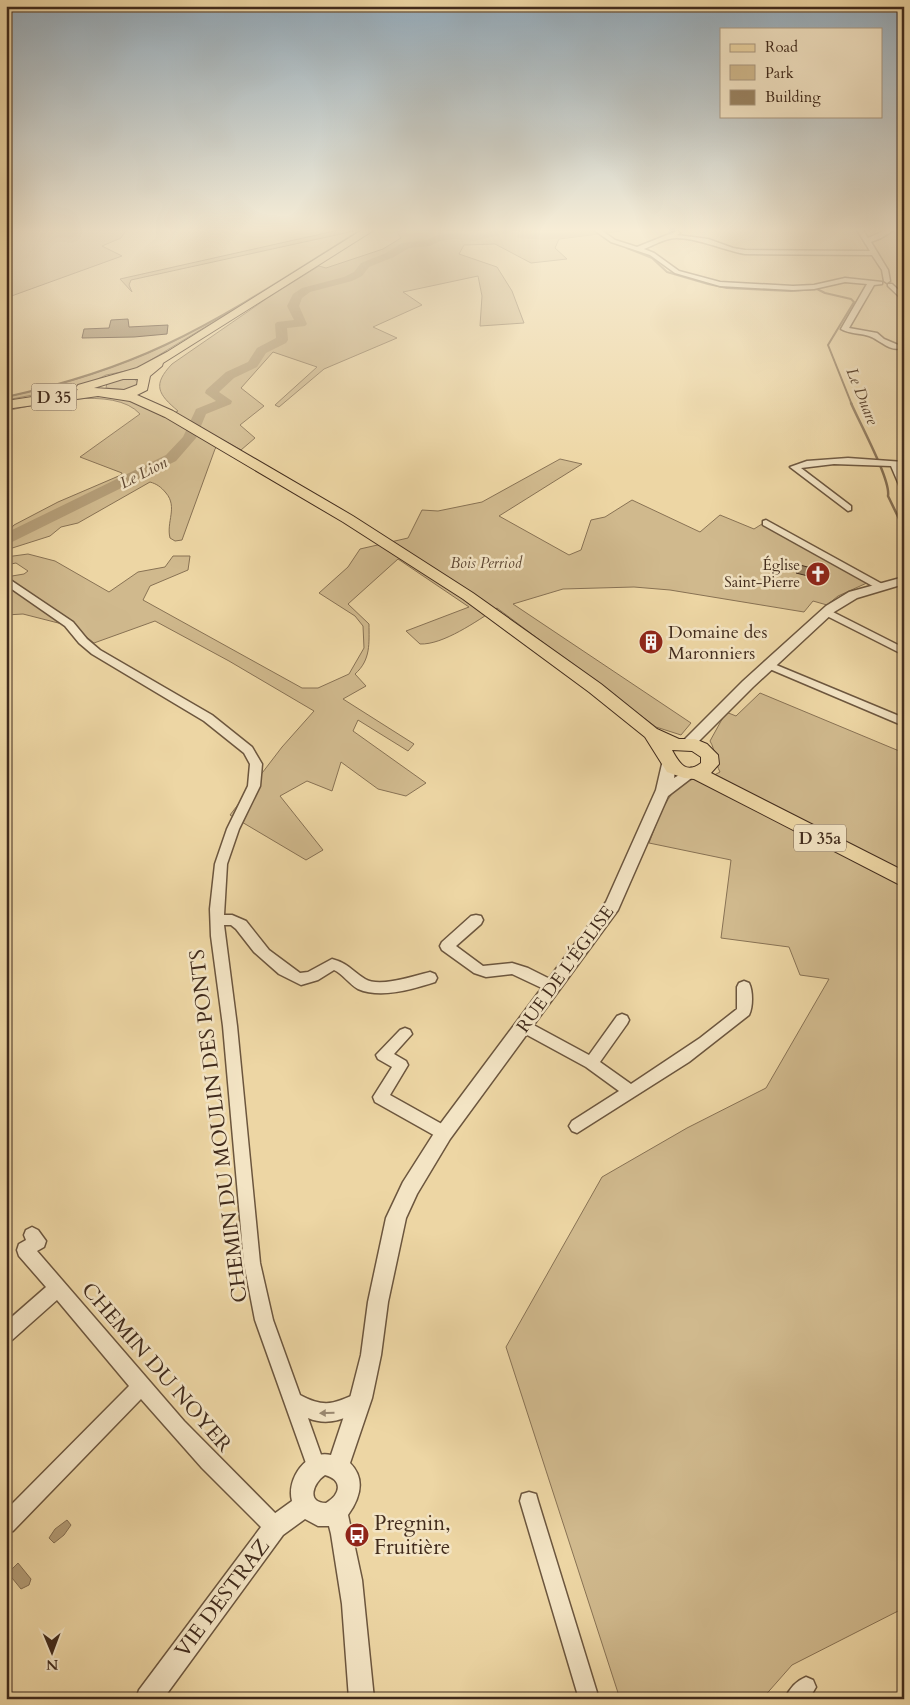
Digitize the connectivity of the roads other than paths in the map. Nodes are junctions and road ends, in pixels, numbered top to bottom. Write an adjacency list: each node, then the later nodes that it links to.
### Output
1 (242, 310): 4 (main road)
2 (862, 310): 3 (street)
3 (899, 347)
4 (171, 354): 5 (main road); 6 (main road)
5 (125, 375): 6 (main road); 7 (main road)
6 (142, 384): 8 (main road); 10 (main road)
7 (102, 387): 8 (main road); 9 (main road, D 35)
8 (122, 395): 10 (main road)
9 (6, 404)
10 (169, 414): 24 (main road)
11 (899, 464): 12 (street); 13 (street)
12 (904, 487)
13 (848, 508)
14 (766, 523): 18 (street)
15 (904, 574): 17 (street)
16 (6, 580): 31 (street, CHEMIN DU MOULIN DES PONTS)
17 (904, 580): 18 (street)
18 (881, 587): 19 (street)
19 (827, 612): 20 (street); 21 (street)
20 (904, 652)
21 (769, 665): 22 (street); 23 (street)
22 (904, 722)
23 (710, 725): 25 (street); 26 (street)
24 (651, 733): 25 (main road)
25 (675, 752): 26 (main road); 26 (main road); 27 (street, RUE DE L'ÉGLISE)
26 (701, 766): 27 (street, RUE DE L'ÉGLISE); 28 (main road, D 35a)
27 (664, 792): 33 (street, RUE DE L'ÉGLISE)
28 (738, 793): 29 (main road, D 35a)
29 (904, 880)
30 (476, 920): 33 (street)
31 (217, 921): 32 (street); 47 (street, CHEMIN DU MOULIN DES PONTS)
32 (430, 978)
33 (551, 986): 36 (street, RUE DE L'ÉGLISE)
34 (744, 987): 39 (street)
35 (622, 1020): 38 (street)
36 (522, 1026): 38 (street); 41 (street, RUE DE L'ÉGLISE)
37 (405, 1034): 41 (street)
38 (591, 1063): 39 (street)
39 (630, 1091): 40 (street)
40 (577, 1126)
41 (444, 1133): 46 (street, RUE DE L'ÉGLISE)
42 (32, 1235): 43 (street, CHEMIN DU NOYER)
43 (58, 1288): 44 (street); 45 (street, CHEMIN DU NOYER)
44 (6, 1334)
45 (140, 1387): 52 (street); 53 (street, CHEMIN DU NOYER)
46 (360, 1401): 47 (street, one-way to 47); 48 (street, RUE DE L'ÉGLISE)
47 (294, 1402): 48 (street, CHEMIN DU MOULIN DES PONTS)
48 (327, 1466): 50 (street); 51 (street)
49 (529, 1501): 56 (street)
50 (306, 1505): 51 (street); 53 (street, VIE DESTRAZ)
51 (336, 1511): 55 (street)
52 (6, 1524)
53 (275, 1527): 54 (street, VIE DESTRAZ)
54 (148, 1699)
55 (362, 1699)
56 (589, 1699)

